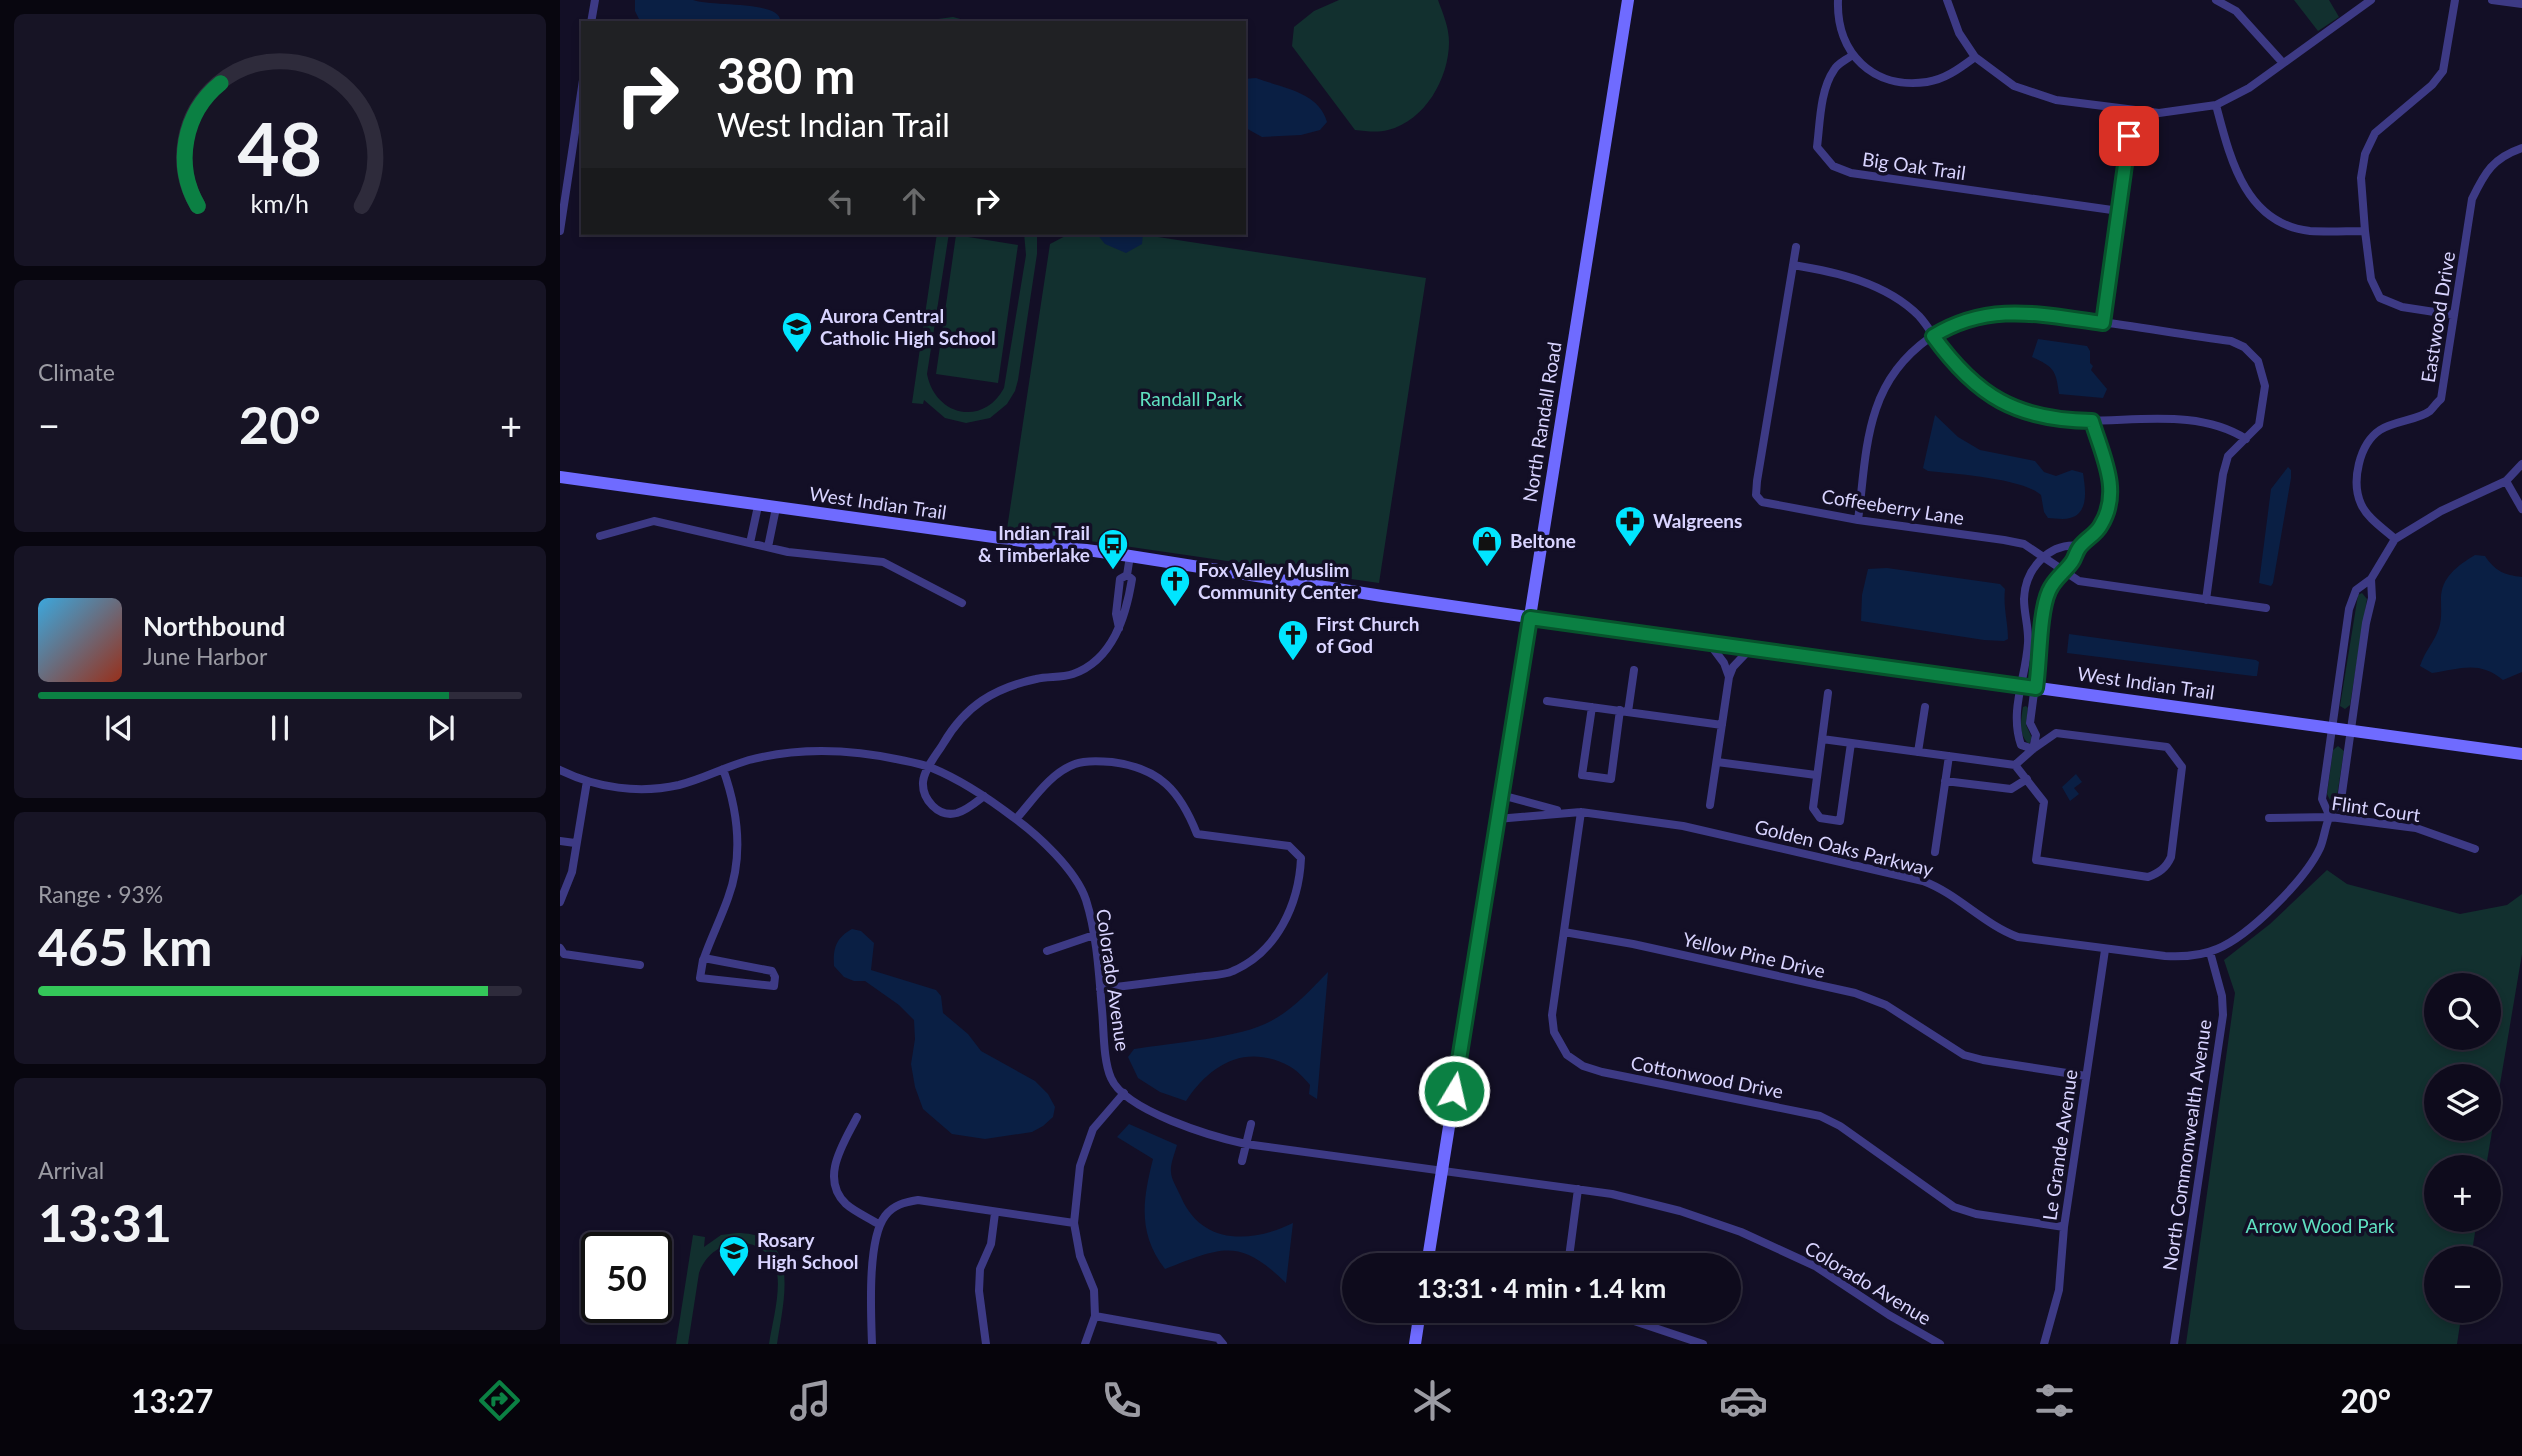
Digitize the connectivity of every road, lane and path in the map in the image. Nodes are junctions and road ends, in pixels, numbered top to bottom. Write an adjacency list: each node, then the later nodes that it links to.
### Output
1 (595, 0): 10 (street)
2 (1628, 0): 47 (main road, North Randall Road)
3 (1839, 0): 11 (street)
4 (1947, 0): 12 (street)
5 (2216, 0): 13 (street)
6 (2371, 0): 13 (street)
7 (2455, 0): 20 (street)
8 (2492, 0): 9 (street)
9 (2522, 4)
10 (591, 21)
11 (1852, 56): 12 (street); 18 (street, Big Oak Trail)
12 (1975, 57): 16 (street)
13 (2283, 63): 15 (street)
14 (581, 93): 19 (street)
15 (2216, 106): 16 (street); 20 (street)
16 (2132, 111): 18 (street)
17 (2522, 148): 23 (street, Eastwood Drive)
18 (2119, 211): 24 (street)
19 (560, 231)
20 (2365, 231): 23 (street)
21 (1796, 247): 22 (street, Coffeeberry Lane)
22 (1793, 265): 25 (street); 34 (street, Coffeeberry Lane)
23 (2454, 315): 36 (street, Eastwood Drive)
24 (2103, 323): 25 (street); 27 (street)
25 (1933, 336): 26 (street); 34 (street)
26 (2092, 421): 27 (street); 38 (street)
27 (2246, 439): 44 (street)
28 (2522, 464): 30 (street, Golden Oaks Parkway)
29 (560, 477): 31 (main road, West Indian Trail)
30 (2507, 481): 33 (street); 36 (street, Golden Oaks Parkway)
31 (758, 506): 32 (main road, West Indian Trail); 37 (street)
32 (776, 508): 39 (street); 40 (main road, West Indian Trail)
33 (2522, 509)
34 (1858, 520): 41 (street, Coffeeberry Lane)
35 (600, 536): 37 (street)
36 (2395, 538): 43 (street, Golden Oaks Parkway)
37 (750, 543): 39 (street)
38 (2080, 546): 41 (street); 42 (street)
39 (768, 547): 45 (street)
40 (1130, 556): 47 (main road, West Indian Trail); 70 (street)
41 (2043, 556): 42 (street, Coffeeberry Lane); 52 (street)
42 (2064, 571): 44 (street, Coffeeberry Lane); 53 (street)
43 (2371, 579): 60 (street, Golden Oaks Parkway); 61 (street, Golden Oaks Parkway)
44 (2206, 600): 46 (street, Coffeeberry Lane)
45 (962, 603)
46 (2266, 608)
47 (1530, 618): 48 (main road, West Indian Trail); 77 (main road, North Randall Road)
48 (1709, 643): 49 (main road, West Indian Trail); 51 (street)
49 (1750, 649): 51 (street); 52 (main road, West Indian Trail)
50 (1633, 670): 58 (street)
51 (1729, 677): 59 (street)
52 (2019, 686): 53 (main road, West Indian Trail); 64 (street)
53 (2036, 688): 60 (main road, West Indian Trail); 64 (street)
54 (1828, 693): 62 (street)
55 (1547, 701): 56 (street)
56 (1592, 707): 58 (street); 58 (street)
57 (1925, 707): 65 (street)
58 (1624, 711): 59 (street)
59 (1722, 725): 68 (street)
60 (2332, 727): 61 (main road, West Indian Trail); 82 (street, Golden Oaks Parkway)
61 (2351, 730): 66 (main road, West Indian Trail); 82 (street, Golden Oaks Parkway)
62 (1822, 739): 63 (street); 73 (street)
63 (1851, 743): 65 (street); 73 (street)
64 (2033, 748): 69 (street); 74 (street)
65 (1918, 752): 67 (street)
66 (2522, 754)
67 (1949, 756): 69 (street); 76 (street)
68 (1717, 762): 73 (street); 79 (street)
69 (2015, 765): 74 (street)
70 (930, 767): 71 (street, Colorado Avenue); 78 (street, Colorado Avenue); 78 (street)
71 (723, 769): 75 (street, Colorado Avenue); 97 (street)
72 (560, 770): 75 (street, Colorado Avenue)
73 (1816, 775)
74 (2027, 779): 76 (street)
75 (587, 781): 87 (street)
76 (1945, 781): 89 (street)
77 (1502, 795): 80 (street, Golden Oaks Parkway); 85 (main road, North Randall Road)
78 (984, 796): 84 (street, Colorado Avenue)
79 (1710, 805)
80 (1563, 812): 81 (street, Golden Oaks Parkway); 85 (street, Golden Oaks Parkway)
81 (1581, 812): 91 (street, Cottonwood Drive); 94 (street, Golden Oaks Parkway)
82 (2330, 817): 83 (street, Flint Court); 88 (street, Flint Court); 96 (street, Golden Oaks Parkway)
83 (2269, 818)
84 (1016, 819): 92 (street, Colorado Avenue); 99 (street)
85 (1497, 820): 106 (main road, North Randall Road)
86 (560, 841): 87 (street)
87 (575, 843): 90 (street)
88 (2475, 849)
89 (1935, 852)
90 (560, 902)
91 (1564, 932): 100 (street, Yellow Pine Drive); 111 (street, Cottonwood Drive)
92 (1094, 935): 95 (street); 99 (street, Colorado Avenue)
93 (560, 948): 98 (street)
94 (2105, 950): 96 (street, Golden Oaks Parkway); 100 (street, Le Grande Avenue)
95 (1047, 951)
96 (2210, 952): 125 (street, North Commonwealth Avenue)
97 (704, 958): 97 (street)
98 (640, 965)
99 (1100, 989): 101 (street, Colorado Avenue)
100 (2086, 1076): 111 (street, Le Grande Avenue)
101 (1124, 1093): 104 (street, Colorado Avenue); 109 (street)
102 (857, 1117): 110 (street)
103 (1251, 1124): 104 (street)
104 (1246, 1144): 105 (street); 106 (street, Colorado Avenue)
105 (1242, 1161)
106 (1442, 1170): 107 (street, Colorado Avenue); 112 (main road, North Randall Road)
107 (1578, 1189): 113 (street); 123 (street, Colorado Avenue)
108 (995, 1213): 109 (street); 110 (street); 118 (street)
109 (1074, 1223): 114 (street)
110 (880, 1225): 117 (street)
111 (2064, 1227): 124 (street, Le Grande Avenue)
112 (1429, 1253)
113 (1570, 1253)
114 (1095, 1316): 119 (street); 120 (street)
115 (1418, 1323): 121 (main road)
116 (1640, 1323): 122 (street)
117 (872, 1344)
118 (986, 1344)
119 (1085, 1344)
120 (1223, 1344)
121 (1415, 1344)
122 (1703, 1344)
123 (1940, 1344)
124 (2044, 1344)
125 (2174, 1344)

